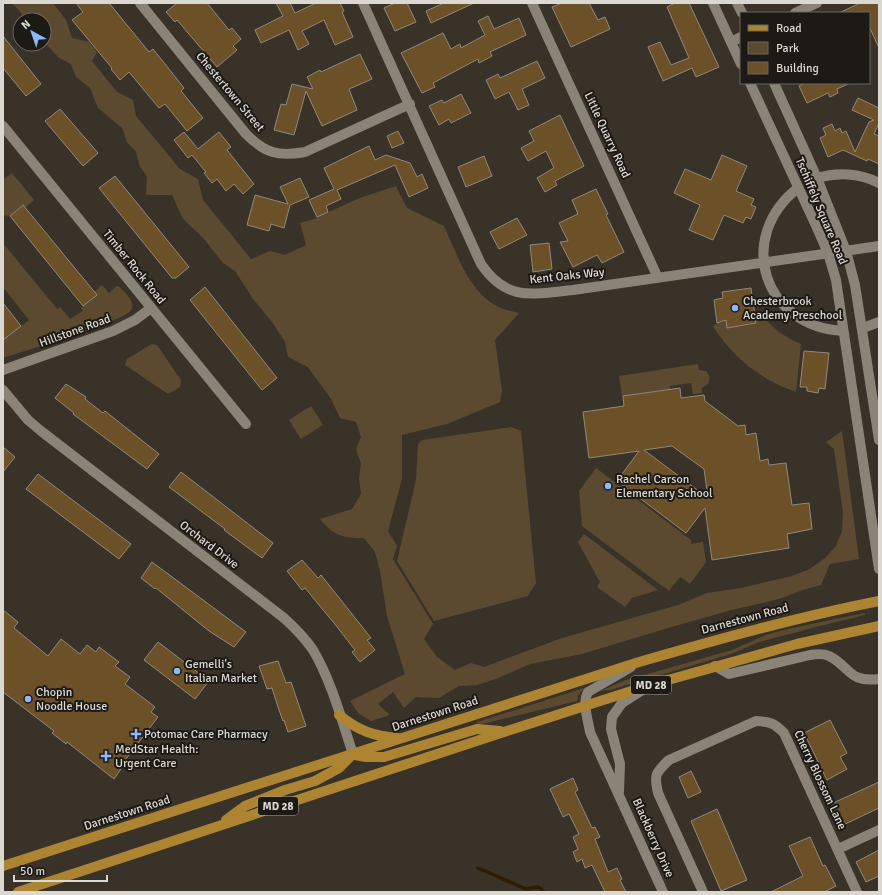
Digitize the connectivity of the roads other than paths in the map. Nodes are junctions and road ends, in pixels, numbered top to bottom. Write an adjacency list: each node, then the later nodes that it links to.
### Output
1 (140, 3): 14 (street, Chestertown Street)
2 (363, 3): 14 (street, Kent Oaks Way)
3 (532, 3): 23 (street, Little Quarry Road)
4 (713, 3): 10 (street)
5 (737, 3): 7 (street)
6 (817, 3): 8 (street)
7 (742, 12)
8 (797, 12)
9 (740, 38): 10 (street)
10 (731, 42): 11 (street)
11 (740, 62)
12 (750, 84): 18 (street, Tschiffely Square Road)
13 (774, 84): 16 (street, Tschiffely Square Road)
14 (410, 104): 23 (street, Kent Oaks Way)
15 (3, 126): 24 (street, Timber Rock Road)
16 (817, 178): 17 (street); 20 (street, Tschiffely Square Road)
17 (879, 183)
18 (798, 188): 21 (street, Tschiffely Square Road); 22 (street)
19 (879, 246): 20 (street, Kent Oaks Way)
20 (846, 251): 21 (street, Kent Oaks Way); 26 (street, Tschiffely Square Road)
21 (828, 253): 22 (street, Kent Oaks Way); 27 (street, Tschiffely Square Road)
22 (764, 262): 23 (street, Kent Oaks Way); 27 (street)
23 (658, 278)
24 (151, 308): 28 (street, Hillstone Road); 30 (street, Timber Rock Road)
25 (879, 322): 26 (street)
26 (863, 328): 31 (street, Tschiffely Square Road)
27 (844, 331): 32 (street, Tschiffely Square Road)
28 (3, 370)
29 (3, 390): 40 (street, Orchard Drive)
30 (246, 424)
31 (879, 440)
32 (879, 568)
33 (879, 600): 35 (main road, Darnestown Road / MD 28)
34 (879, 626): 36 (main road, MD 28)
35 (639, 662): 39 (street); 42 (main road, Darnestown Road / MD 28)
36 (715, 666): 37 (street); 38 (main road, MD 28)
37 (879, 679)
38 (650, 685): 39 (main road, MD 28); 44 (street, Blackberry Drive)
39 (586, 705): 41 (main road, MD 28); 44 (street, Blackberry Drive)
40 (340, 715): 42 (main road); 43 (street, Orchard Drive)
41 (507, 731): 43 (main road); 45 (main road, MD 28)
42 (404, 738): 43 (main road, Darnestown Road / MD 28)
43 (353, 754): 45 (main road); 48 (main road, Darnestown Road / MD 28)
44 (619, 794): 50 (street, Blackberry Drive)
45 (216, 827): 49 (main road, MD 28)
46 (879, 830): 47 (street)
47 (838, 849): 51 (street, Cherry Blossom Lane); 52 (street, Cherry Blossom Lane)
48 (3, 866)
49 (18, 892)
50 (663, 892)
51 (702, 892)
52 (857, 892)

